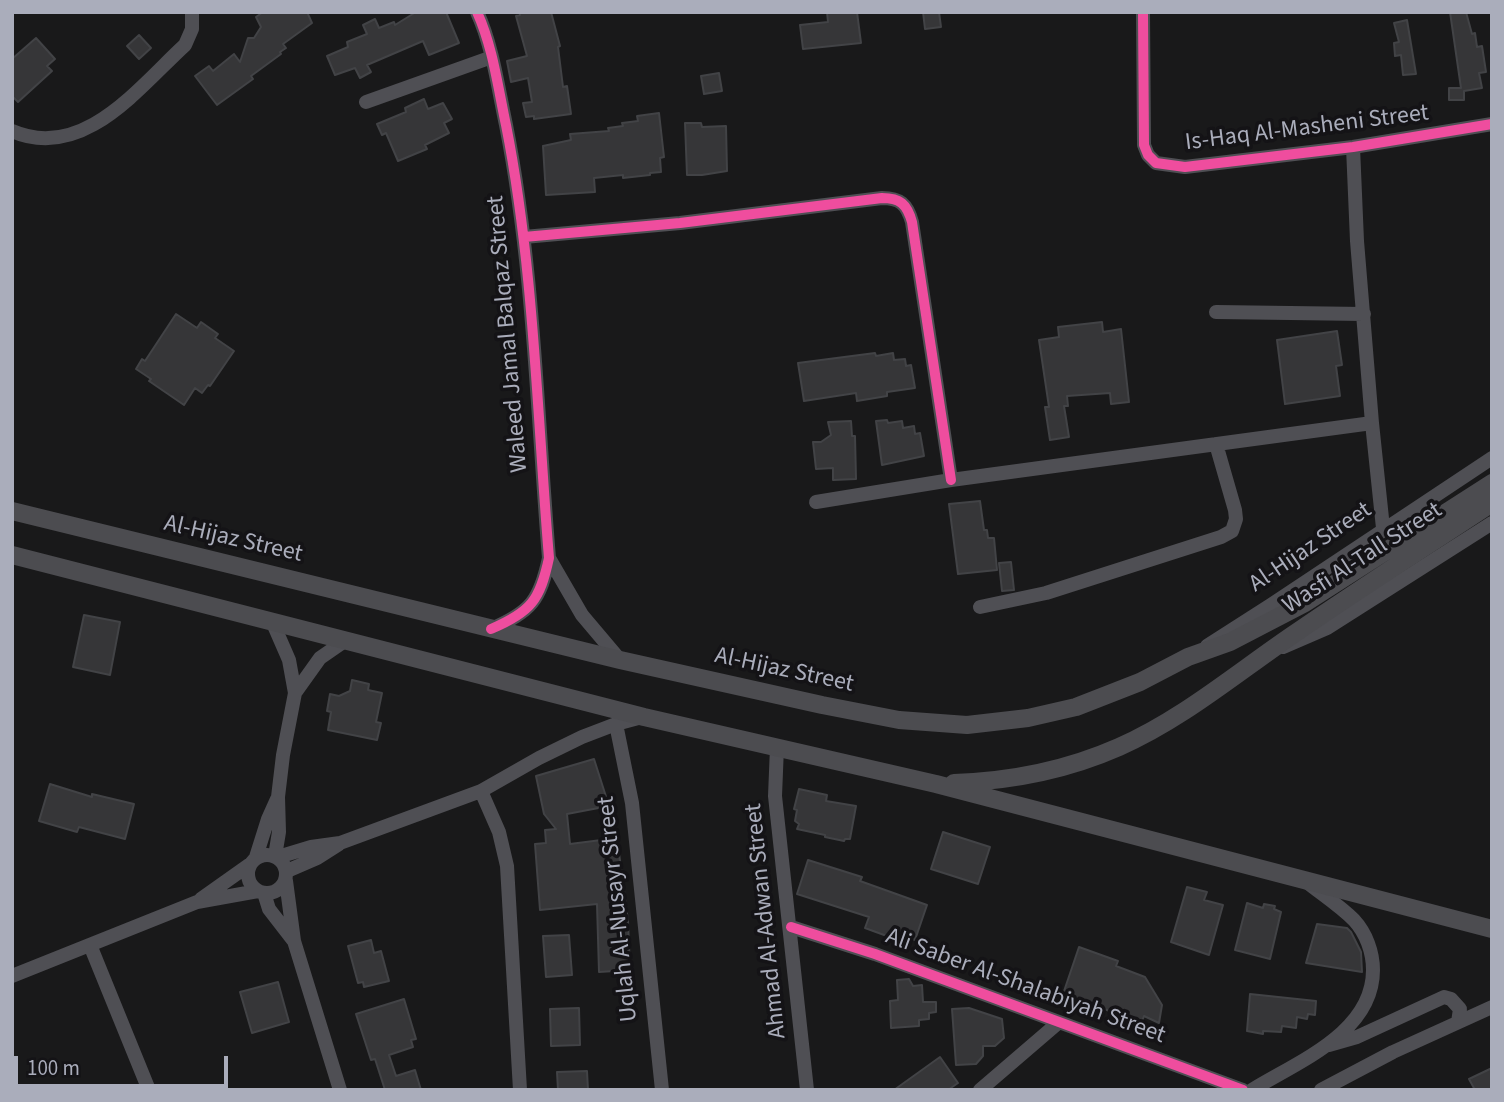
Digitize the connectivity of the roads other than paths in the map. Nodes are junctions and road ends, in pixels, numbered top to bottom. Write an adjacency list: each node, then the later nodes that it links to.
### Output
1 (192, 12): 7 (street)
2 (477, 12): 4 (street, Waleed Jamal Balqaz Street)
3 (1143, 12): 8 (street, Is-Haq Al-Masheni Street)
4 (492, 57): 5 (street); 9 (street, Waleed Jamal Balqaz Street)
5 (366, 102)
6 (1492, 124): 8 (street, Is-Haq Al-Masheni Street)
7 (12, 131)
8 (1353, 148): 11 (street)
9 (524, 237): 15 (street); 23 (street, Waleed Jamal Balqaz Street)
10 (1216, 312): 11 (street)
11 (1364, 314): 12 (street)
12 (1372, 423): 13 (street); 21 (street)
13 (1216, 444): 15 (street); 25 (street)
14 (1492, 458): 21 (street, Al-Hijaz Street)
15 (951, 480): 17 (street)
16 (1492, 483): 24 (main road, Wasfi Al-Tall Street)
17 (816, 502)
18 (1492, 503): 24 (main road, Wasfi Al-Tall Street)
19 (12, 512): 27 (main road, Al-Hijaz Street)
20 (1492, 523): 29 (street)
21 (1383, 528): 30 (street, Al-Hijaz Street)
22 (12, 555): 26 (main road)
23 (549, 558): 27 (street, Waleed Jamal Balqaz Street); 31 (street, Waleed Jamal Balqaz Street)
24 (1387, 561): 29 (main road, Wasfi Al-Tall Street); 30 (main road, Wasfi Al-Tall Street)
25 (980, 607)
26 (272, 621): 28 (main road); 32 (street)
27 (491, 629): 31 (main road, Al-Hijaz Street)
28 (346, 640): 32 (street); 33 (main road)
29 (1262, 655): 36 (main road)
30 (1188, 657): 31 (main road, Al-Hijaz Street)
31 (620, 660)
32 (295, 693): 38 (street)
33 (644, 717): 34 (street); 35 (main road)
34 (617, 724): 37 (street); 58 (street, Uqlah Al-Nusayr Street)
35 (776, 747): 36 (main road); 46 (street, Ahmad Al-Adwan Street)
36 (936, 784): 43 (main road)
37 (481, 791): 39 (street); 57 (street)
38 (278, 797): 40 (street); 41 (street)
39 (340, 843): 40 (street); 42 (street)
40 (276, 857): 41 (street); 42 (street)
41 (253, 862): 44 (street); 45 (street)
42 (286, 876): 44 (street); 48 (street)
43 (1304, 880): 47 (main road); 54 (street)
44 (261, 892): 45 (street); 48 (street)
45 (197, 902): 49 (street)
46 (791, 927): 53 (street, Ali Saber Al-Shalabiyah Street); 59 (street, Ahmad Al-Adwan Street)
47 (1492, 929)
48 (294, 941): 56 (street)
49 (90, 945): 50 (street); 55 (street)
50 (12, 976)
51 (1492, 1007): 52 (street)
52 (1458, 1022): 54 (street); 63 (street)
53 (1058, 1023): 60 (street); 61 (street, Ali Saber Al-Shalabiyah Street)
54 (1324, 1046): 62 (street)
55 (149, 1090)
56 (340, 1090)
57 (520, 1090)
58 (662, 1090)
59 (807, 1090)
60 (980, 1090)
61 (1243, 1090)
62 (1252, 1090)
63 (1321, 1090)

